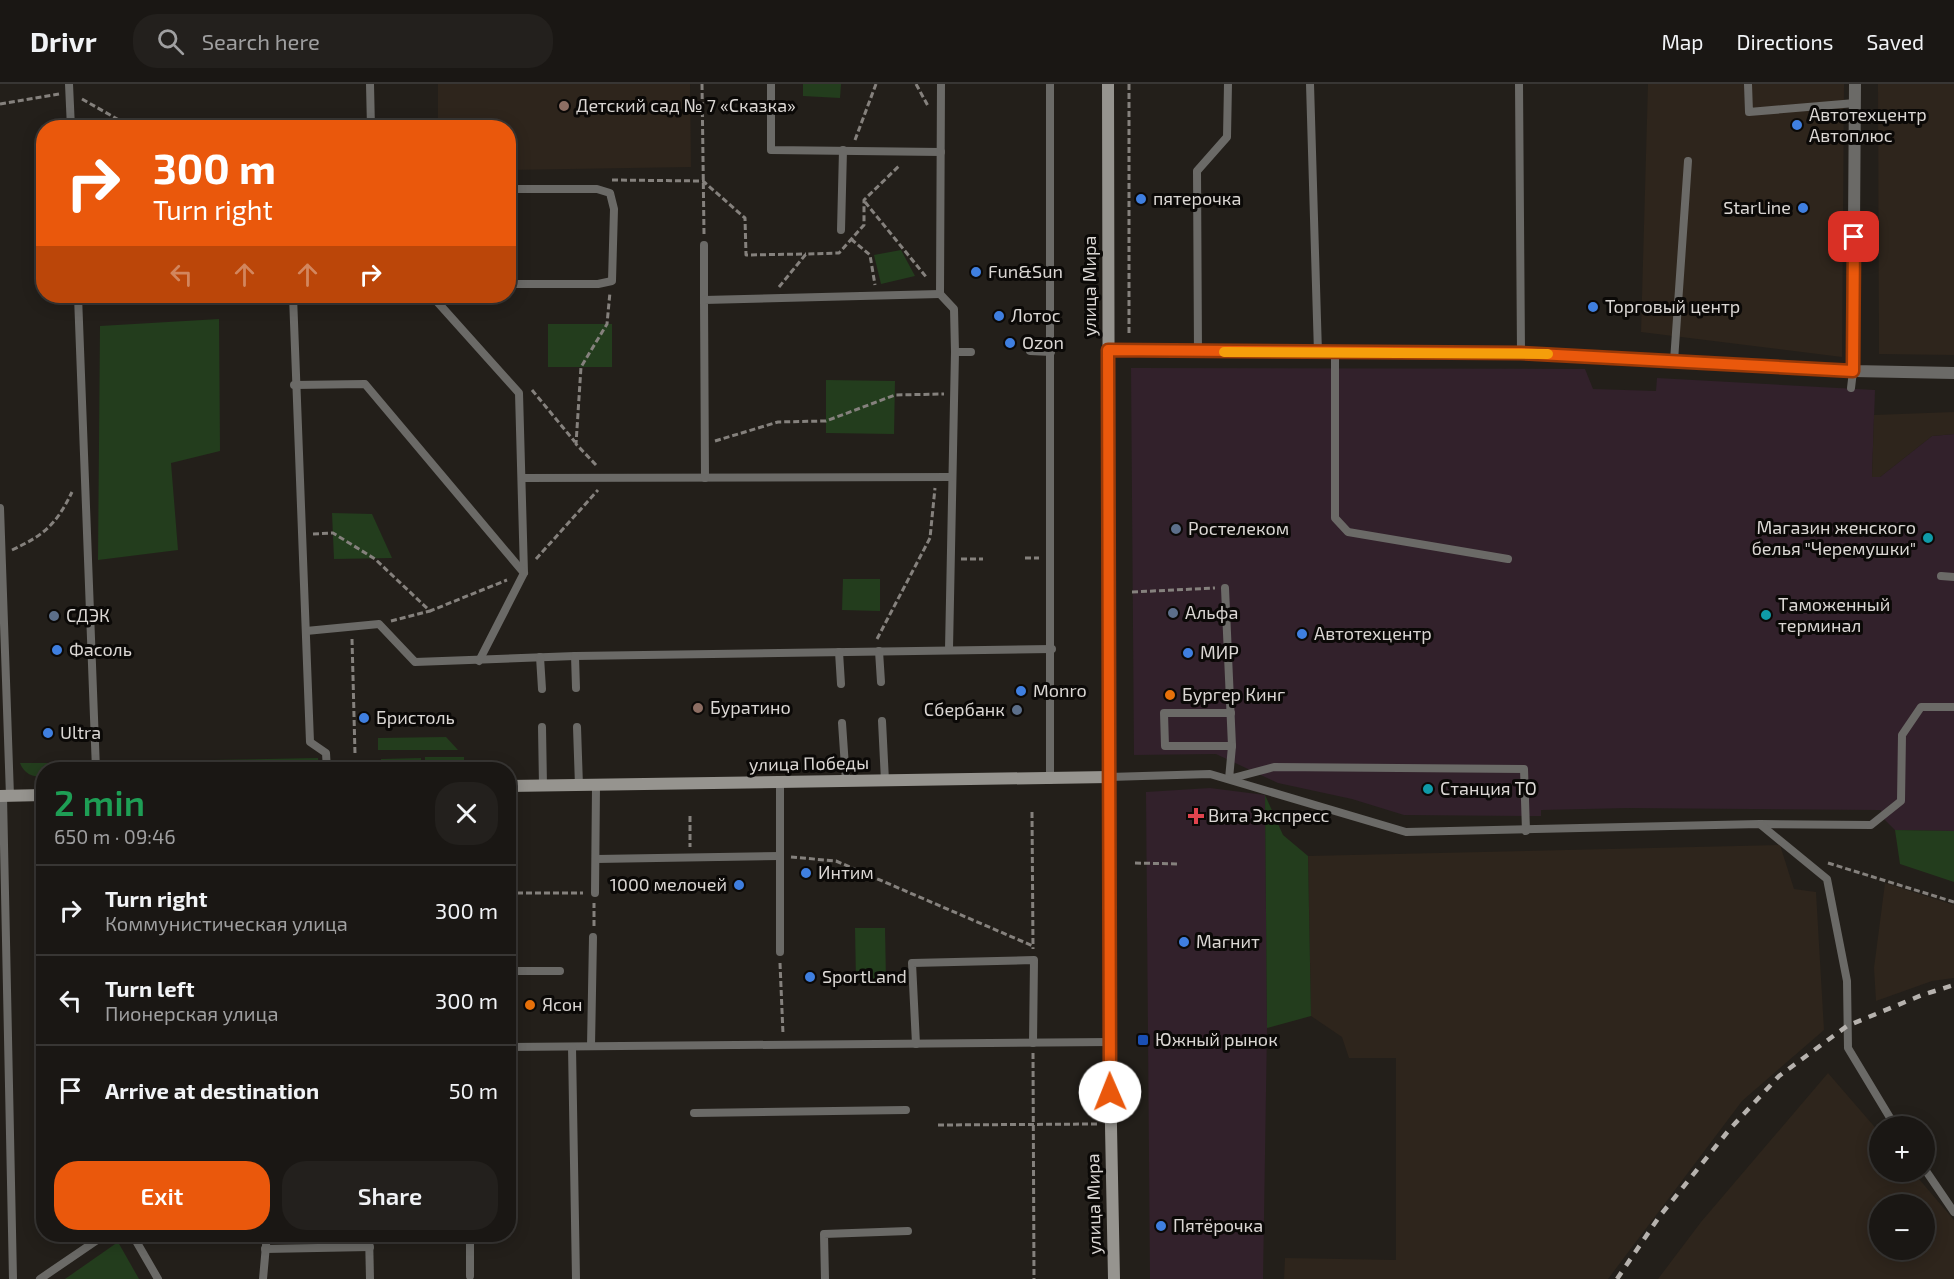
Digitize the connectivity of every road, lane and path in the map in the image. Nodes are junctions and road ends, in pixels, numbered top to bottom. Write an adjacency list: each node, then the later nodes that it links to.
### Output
1 (370, 84): 19 (lane)
2 (702, 84): 24 (path)
3 (771, 84): 20 (lane)
4 (876, 84): 20 (path)
5 (941, 84): 21 (lane)
6 (1050, 84): 44 (lane)
7 (1108, 84): 40 (main road, улица Мира)
8 (1129, 84): 39 (path)
9 (1227, 84): 45 (lane)
10 (1310, 84): 46 (lane)
11 (1519, 84): 48 (lane)
12 (1748, 84): 15 (lane)
13 (1855, 84): 15 (street)
14 (70, 88): 16 (path); 17 (lane); 18 (path)
15 (1855, 103): 50 (street)
16 (0, 104)
17 (71, 120)
18 (120, 120)
19 (371, 120)
20 (847, 150): 21 (lane); 27 (lane)
21 (941, 152): 33 (lane)
22 (1688, 161): 49 (lane)
23 (600, 180): 24 (path)
24 (703, 181): 29 (path); 30 (path)
25 (516, 189): 31 (lane)
26 (864, 200): 33 (path)
27 (841, 230)
28 (851, 239): 34 (path)
29 (704, 245): 35 (lane)
30 (806, 254)
31 (612, 281): 32 (lane); 57 (path)
32 (516, 284)
33 (940, 294): 34 (lane); 42 (lane)
34 (877, 297): 35 (lane)
35 (704, 300): 56 (lane)
36 (78, 303): 58 (lane)
37 (293, 303): 52 (lane)
38 (438, 303): 61 (lane)
39 (1129, 333)
40 (1108, 350): 45 (street); 101 (main road, улица Мира)
41 (1030, 351): 44 (lane)
42 (955, 352): 43 (lane); 55 (lane)
43 (970, 352)
44 (1052, 352): 80 (lane)
45 (1198, 352): 46 (street)
46 (1318, 353): 47 (street)
47 (1335, 353): 48 (street); 69 (lane)
48 (1521, 353): 49 (street)
49 (1674, 361): 50 (street)
50 (1853, 371): 51 (street); 54 (lane)
51 (1954, 373)
52 (294, 385): 65 (lane); 70 (lane)
53 (531, 388): 57 (path)
54 (1851, 388)
55 (954, 393): 56 (path); 60 (lane)
56 (704, 443): 63 (lane)
57 (576, 444): 62 (path)
58 (84, 466): 66 (path); 99 (lane)
59 (936, 477): 60 (lane); 63 (lane); 81 (path)
60 (952, 477): 67 (lane)
61 (522, 478): 62 (lane); 70 (lane)
62 (608, 478): 63 (lane); 70 (path)
63 (705, 478)
64 (0, 508): 66 (lane)
65 (302, 535): 75 (path); 78 (lane)
66 (1, 556): 90 (lane)
67 (950, 559): 68 (path); 79 (lane)
68 (983, 559)
69 (1508, 559)
70 (524, 573): 75 (path); 85 (lane)
71 (1941, 576): 72 (lane)
72 (1954, 577)
73 (1226, 588): 74 (path); 92 (lane)
74 (1132, 592)
75 (430, 611): 76 (path)
76 (379, 624): 77 (lane); 85 (lane)
77 (352, 628): 78 (lane); 98 (path)
78 (306, 631): 100 (lane)
79 (949, 649): 80 (lane); 81 (lane)
80 (1052, 649): 103 (lane)
81 (875, 651): 82 (lane); 86 (lane)
82 (839, 652): 83 (lane); 87 (lane)
83 (575, 656): 84 (lane); 88 (lane)
84 (540, 657): 85 (lane); 89 (lane)
85 (479, 661)
86 (880, 682)
87 (841, 684)
88 (576, 688)
89 (542, 689)
90 (3, 690): 112 (lane)
91 (1954, 707): 115 (lane)
92 (1231, 713): 97 (lane); 97 (lane)
93 (882, 721): 105 (lane)
94 (842, 723): 104 (lane)
95 (542, 727): 108 (lane)
96 (577, 727): 109 (lane)
97 (1232, 746): 102 (lane)
98 (355, 754)
99 (96, 762)
100 (327, 762)
101 (1109, 777): 102 (lane); 103 (main road, улица Победы); 135 (main road, улица Мира)
102 (1230, 779): 116 (lane); 116 (lane)
103 (1050, 780): 105 (main road, улица Победы)
104 (846, 781): 105 (main road, улица Победы); 106 (main road, улица Победы)
105 (885, 781)
106 (780, 782): 110 (main road, улица Победы); 117 (lane)
107 (516, 786): 108 (main road, улица Победы)
108 (543, 786): 109 (main road, улица Победы)
109 (579, 786): 110 (main road, улица Победы)
110 (596, 786): 119 (lane)
111 (36, 795): 112 (main road)
112 (4, 796): 123 (lane)
113 (1032, 812): 130 (path)
114 (690, 816): 118 (path)
115 (1760, 824): 116 (lane); 145 (lane)
116 (1526, 831)
117 (780, 856): 118 (lane); 130 (path); 131 (lane)
118 (691, 858): 119 (lane)
119 (596, 859): 125 (lane)
120 (1817, 860): 126 (path)
121 (1135, 863): 122 (path)
122 (1180, 864)
123 (3, 868): 137 (lane)
124 (516, 893): 125 (path)
125 (595, 893)
126 (1954, 902)
127 (594, 907): 128 (path)
128 (594, 920)
129 (593, 937): 140 (lane)
130 (1033, 946): 132 (path)
131 (780, 952): 139 (path)
132 (1034, 960): 136 (lane); 138 (lane)
133 (516, 971): 134 (lane)
134 (560, 971)
135 (1110, 1042): 136 (lane); 149 (main road, улица Мира)
136 (1033, 1043): 138 (lane); 148 (path)
137 (4, 1044): 147 (lane)
138 (916, 1044): 139 (lane)
139 (783, 1045): 140 (lane)
140 (591, 1046): 142 (lane)
141 (516, 1047): 142 (lane)
142 (572, 1047): 167 (lane)
143 (906, 1110): 144 (lane)
144 (694, 1113)
145 (1889, 1116)
146 (0, 1118): 147 (lane)
147 (10, 1118): 162 (lane)
148 (1034, 1124): 149 (path); 150 (path); 169 (path)
149 (1111, 1124): 170 (main road, улица Мира)
150 (939, 1125)
151 (1934, 1182): 152 (lane)
152 (1954, 1212)
153 (908, 1231): 168 (lane)
154 (94, 1242): 163 (lane)
155 (137, 1242): 164 (lane)
156 (266, 1242): 160 (lane)
157 (370, 1242): 159 (lane)
158 (470, 1242): 161 (lane)
159 (370, 1247): 160 (lane); 166 (lane)
160 (265, 1249): 165 (lane)
161 (470, 1276)
162 (14, 1279)
163 (40, 1279)
164 (158, 1279)
165 (263, 1279)
166 (370, 1279)
167 (576, 1279)
168 (825, 1279)
169 (1034, 1279)
170 (1114, 1279)

